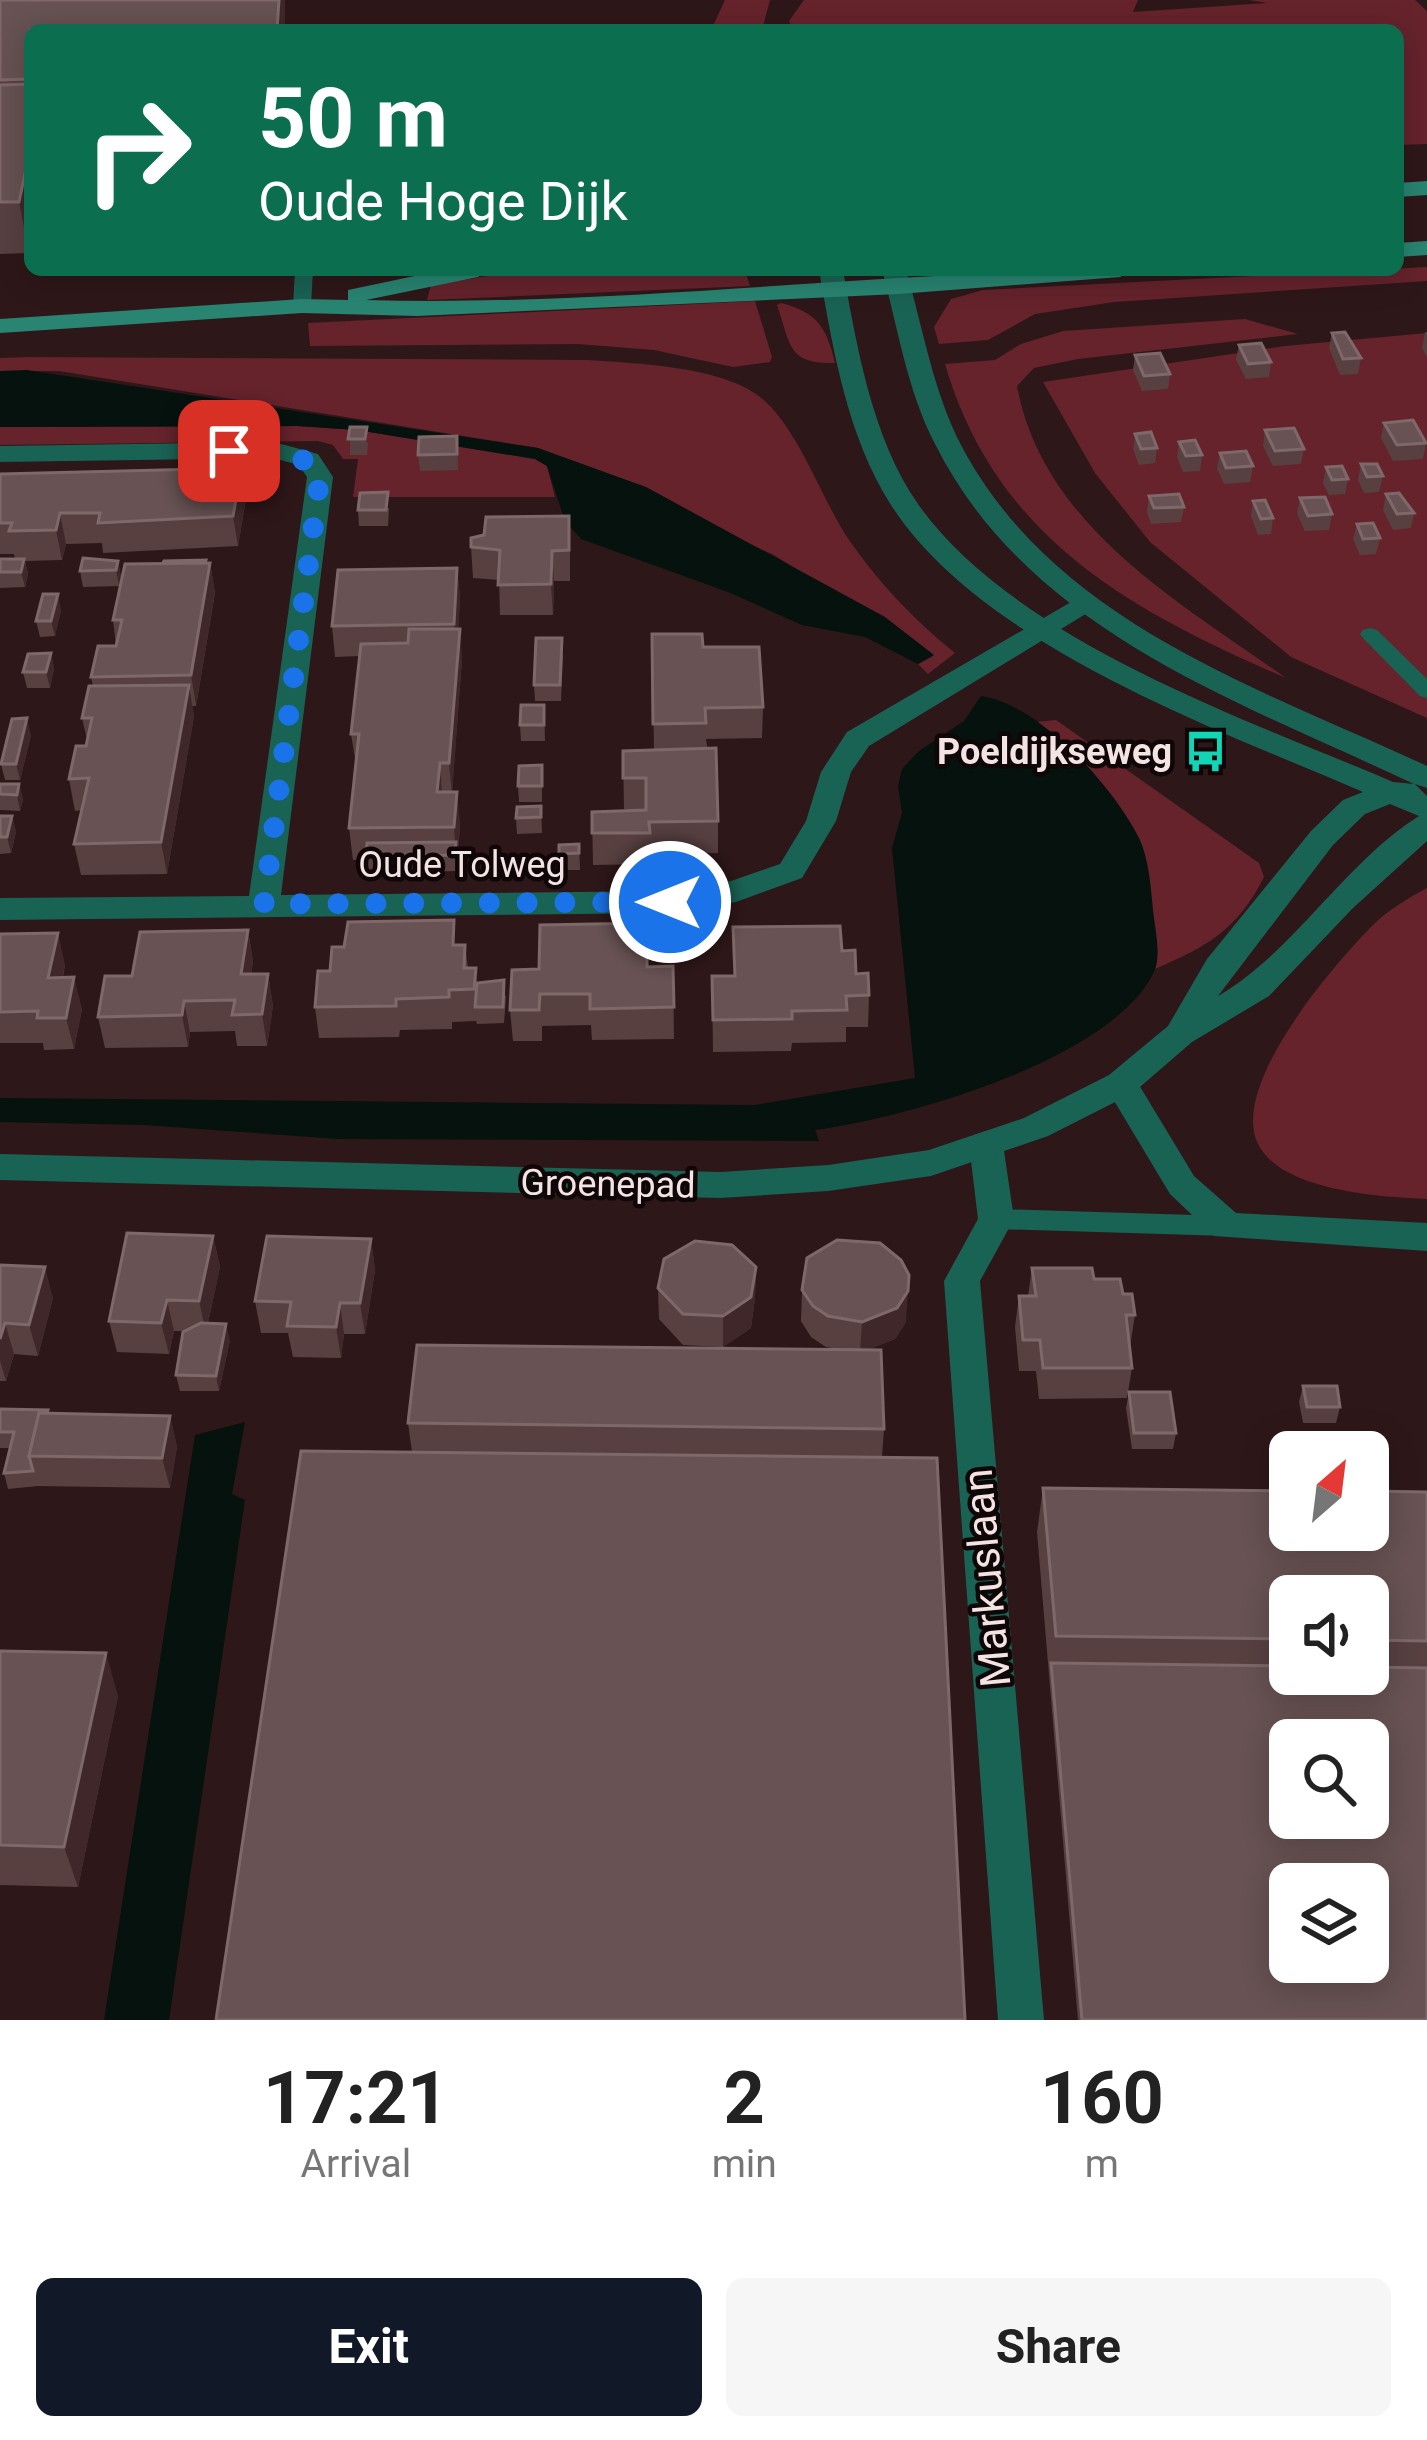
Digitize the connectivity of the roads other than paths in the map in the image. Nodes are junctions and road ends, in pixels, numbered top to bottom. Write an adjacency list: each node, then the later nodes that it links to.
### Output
1 (304, 276): 6 (lane)
2 (449, 276): 6 (main road)
3 (971, 276): 4 (main road)
4 (897, 279): 5 (main road); 9 (street)
5 (832, 280): 6 (main road); 10 (street)
6 (302, 306): 7 (main road)
7 (0, 326)
8 (0, 454): 18 (street)
9 (1088, 604): 10 (street, Oude Tolweg); 13 (street)
10 (1044, 629): 14 (street); 18 (street, Oude Tolweg)
11 (1370, 634): 12 (lane)
12 (1427, 691)
13 (1427, 778)
14 (1390, 791): 15 (street); 16 (street); 20 (street, Groenepad)
15 (1427, 791)
16 (1427, 808)
17 (1427, 824): 20 (street, Groenepad)
18 (264, 904): 19 (street, Oude Tolweg)
19 (0, 909)
20 (1180, 1034): 21 (street, Groenepad)
21 (1121, 1084): 22 (street, Groenepad); 25 (street)
22 (986, 1144): 23 (street, Groenepad); 24 (street)
23 (0, 1166)
24 (996, 1219): 25 (lane); 27 (street, Markuslaan)
25 (1227, 1226): 26 (street)
26 (1427, 1237)
27 (1021, 2020)

